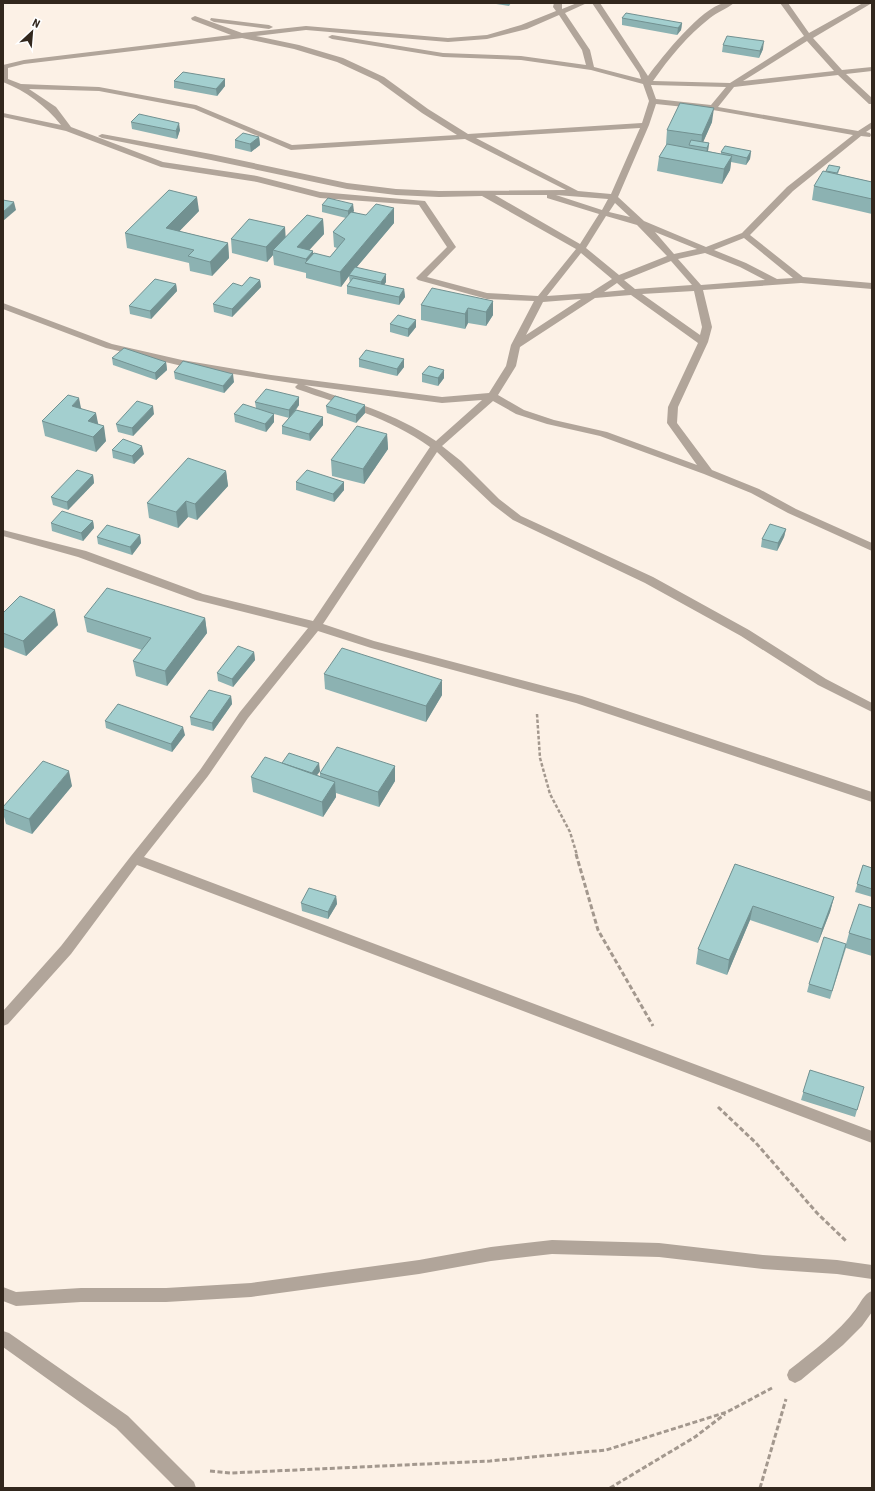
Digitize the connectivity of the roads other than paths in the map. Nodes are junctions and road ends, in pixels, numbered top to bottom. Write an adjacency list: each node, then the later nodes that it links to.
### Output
1 (558, 3): 7 (street)
2 (583, 3): 7 (street)
3 (596, 3): 15 (street)
4 (730, 3): 15 (street)
5 (784, 3): 10 (street)
6 (868, 3): 10 (street)
7 (561, 13): 8 (street); 12 (street)
8 (286, 29): 9 (street); 9 (street); 12 (street)
9 (239, 35): 11 (street); 26 (street)
10 (808, 37): 14 (street); 17 (street)
11 (4, 67): 16 (street)
12 (591, 68): 15 (street)
13 (872, 70): 14 (street)
14 (838, 73): 17 (street); 19 (street)
15 (647, 83): 17 (street); 18 (street)
16 (20, 86): 24 (street); 26 (street)
17 (732, 86): 20 (street)
18 (653, 101): 20 (street); 23 (street)
19 (872, 102)
20 (713, 108): 25 (street)
21 (3, 115): 24 (street)
22 (872, 124): 25 (street)
23 (645, 125): 26 (street); 31 (street)
24 (68, 129): 29 (street); 45 (street)
25 (862, 134): 27 (street); 34 (street)
26 (465, 136): 30 (street)
27 (872, 136)
28 (536, 192): 29 (street); 30 (street); 32 (street)
29 (483, 193): 35 (street)
30 (577, 193): 31 (street)
31 (614, 197): 32 (street); 33 (street)
32 (604, 214): 33 (street); 35 (street)
33 (641, 223): 36 (street); 37 (street)
34 (745, 235): 36 (street); 39 (street)
35 (581, 248): 38 (street); 45 (street)
36 (705, 250): 37 (street); 40 (street)
37 (673, 257): 38 (street); 42 (street)
38 (617, 279): 43 (street); 44 (street)
39 (801, 280): 40 (street); 41 (street)
40 (775, 281): 42 (street)
41 (872, 286)
42 (698, 287): 43 (street); 47 (street)
43 (633, 292): 44 (street); 47 (street)
44 (592, 295): 45 (street); 48 (street)
45 (540, 299): 48 (street)
46 (3, 306): 49 (street)
47 (703, 342): 52 (street)
48 (516, 346): 50 (street)
49 (271, 378): 50 (street); 51 (street)
50 (492, 396): 51 (street); 52 (street)
51 (436, 446): 55 (street); 56 (street)
52 (708, 472): 54 (street)
53 (3, 533): 55 (street)
54 (872, 547)
55 (316, 626): 57 (street); 58 (street)
56 (872, 708)
57 (872, 797)
58 (135, 859): 59 (street); 60 (street)
59 (3, 1020)
60 (872, 1137)
61 (872, 1272): 62 (street)
62 (3, 1294)
63 (872, 1298): 65 (street)
64 (3, 1338): 66 (street)
65 (795, 1374)
66 (188, 1488)

